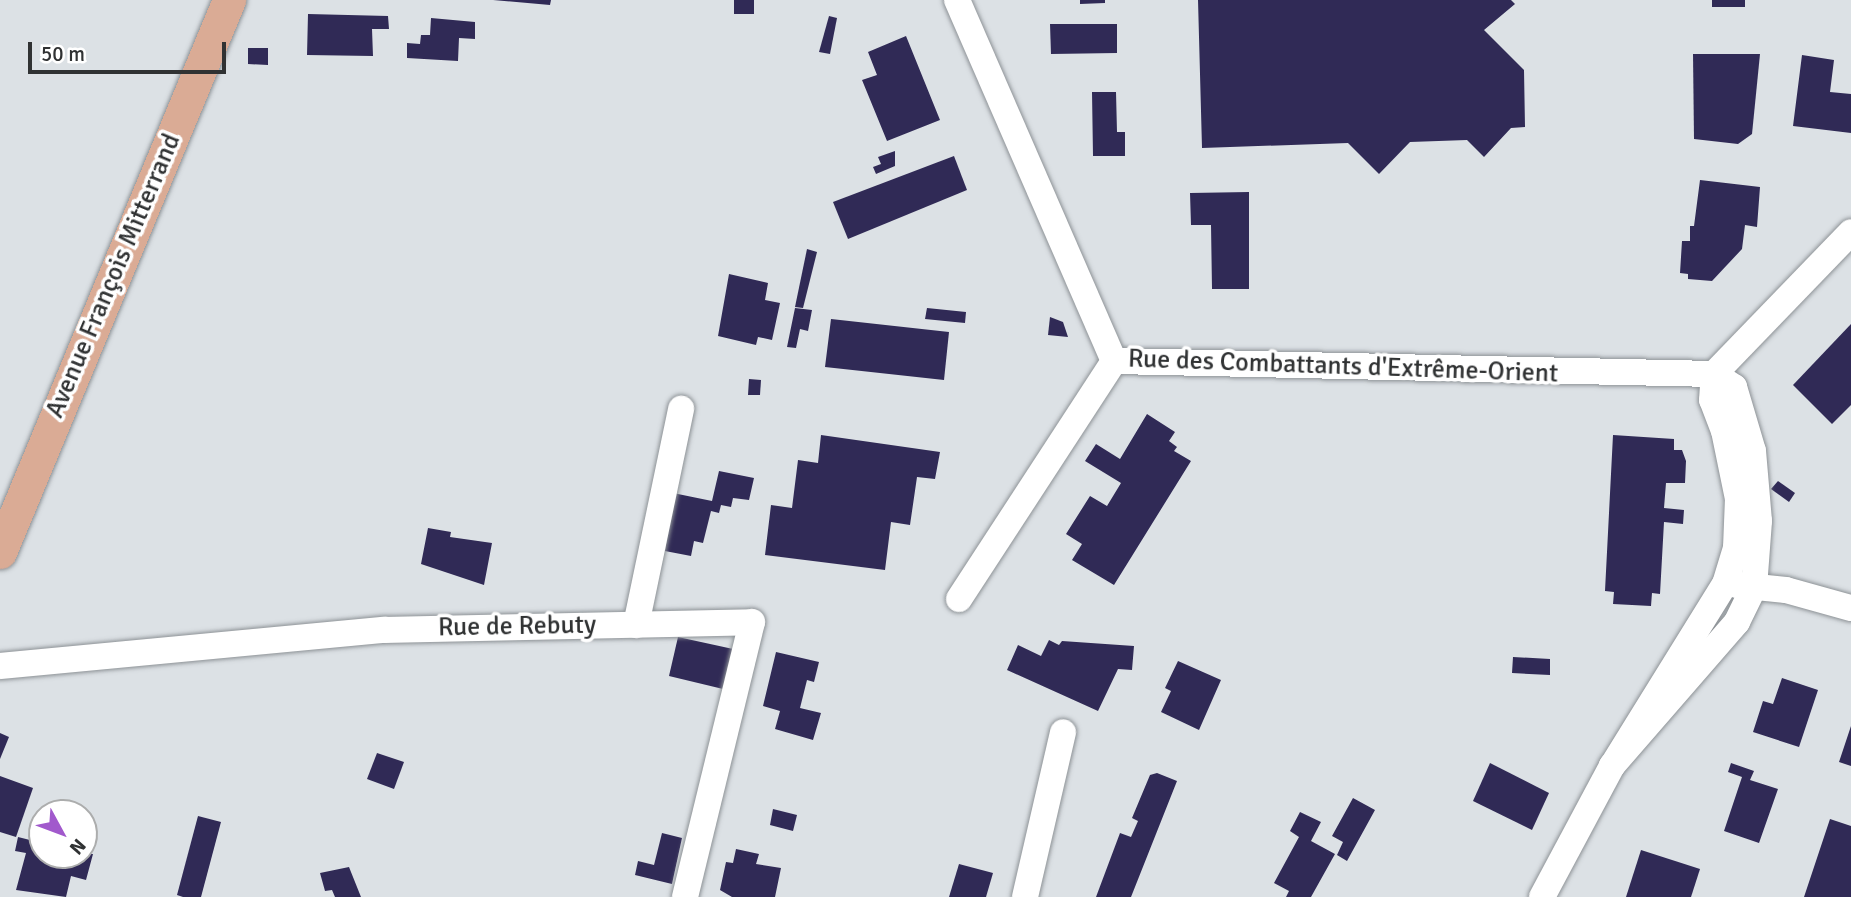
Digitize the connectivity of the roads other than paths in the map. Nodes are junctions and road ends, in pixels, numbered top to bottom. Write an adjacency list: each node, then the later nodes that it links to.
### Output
1 (229, 0): 7 (main road, Avenue François Mitterrand)
2 (957, 0): 4 (street, Rue des Combattants d'Extrême-Orient)
3 (1851, 232): 5 (street)
4 (1114, 361): 5 (street, Rue des Combattants d'Extrême-Orient); 10 (street)
5 (1714, 374): 8 (street); 9 (street)
6 (681, 409): 12 (street)
7 (0, 552)
8 (1725, 584): 9 (street); 15 (street)
9 (1754, 587): 11 (street); 15 (street)
10 (959, 599)
11 (1851, 608)
12 (636, 625): 13 (street, Rue de Rebuty); 16 (street, Rue de Rebuty)
13 (0, 666)
14 (1063, 732): 17 (street)
15 (1612, 766): 18 (street)
16 (685, 897)
17 (1025, 897)
18 (1542, 897)

